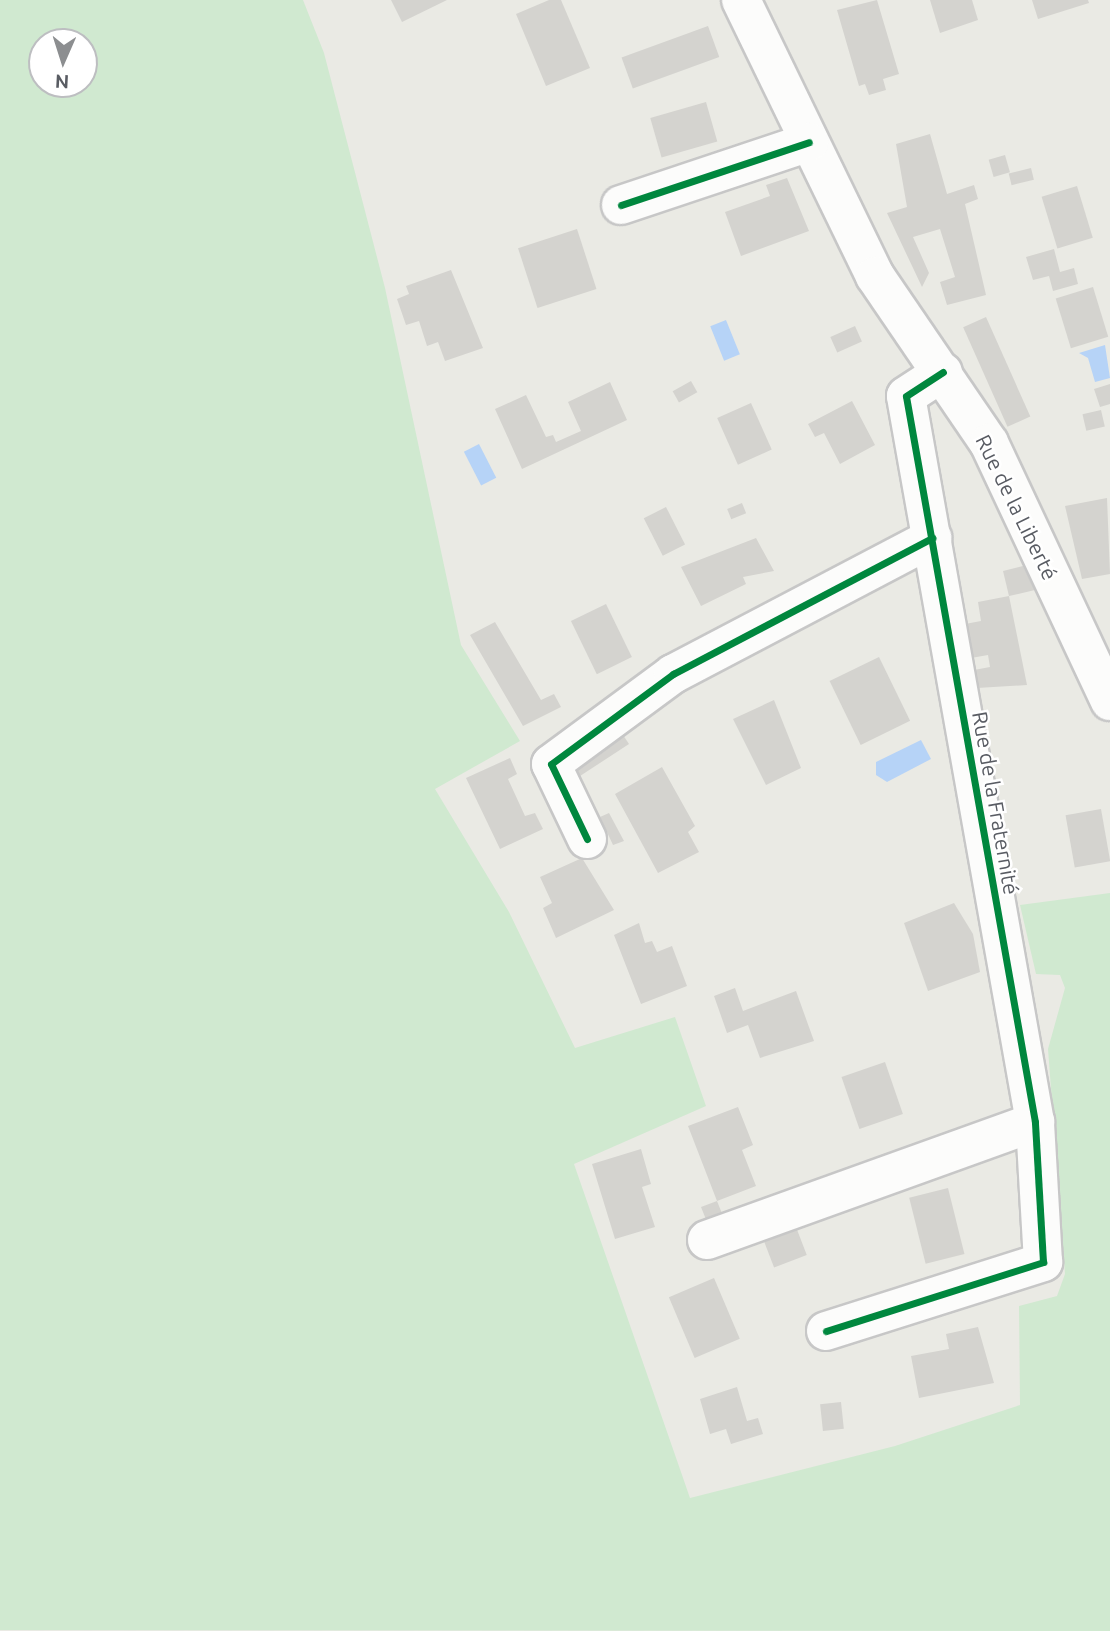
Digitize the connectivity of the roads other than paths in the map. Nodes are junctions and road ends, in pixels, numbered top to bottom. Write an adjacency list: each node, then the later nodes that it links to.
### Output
1 (750, 8): 2 (street, Rue de la Liberté)
2 (809, 142): 3 (street); 4 (street, Rue de la Liberté)
3 (621, 205)
4 (943, 372): 5 (street, Rue de la Fraternité); 6 (street, Rue de la Liberté)
5 (932, 538): 7 (street); 8 (street, Rue de la Fraternité)
6 (1110, 701)
7 (587, 839)
8 (1035, 1122): 9 (street); 10 (street, Rue de la Fraternité)
9 (707, 1240)
10 (826, 1331)

